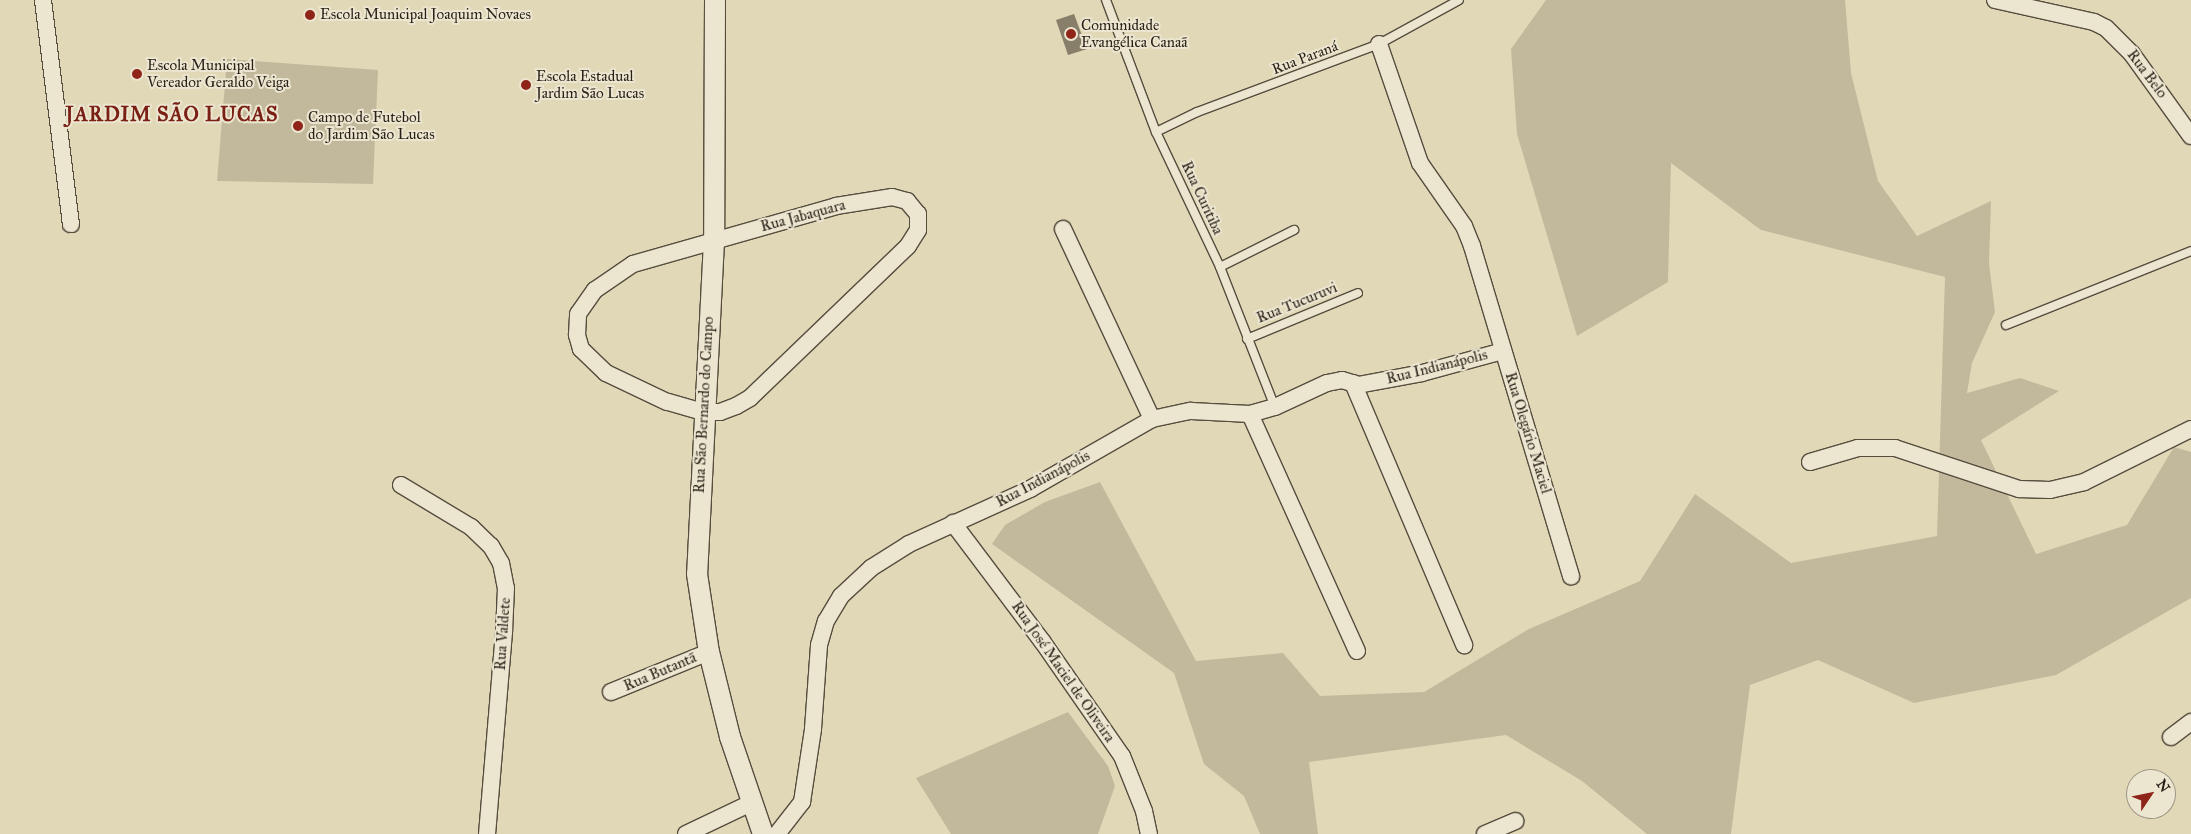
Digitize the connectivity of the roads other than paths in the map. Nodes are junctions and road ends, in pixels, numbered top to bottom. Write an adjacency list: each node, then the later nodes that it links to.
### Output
1 (43, 0): 9 (street)
2 (715, 0): 12 (street, Rua São Bernardo do Campo)
3 (1106, 0): 7 (lane, Rua Curitiba)
4 (1459, 0): 6 (lane, Rua Paraná)
5 (1995, 0): 8 (street, Rua Belo)
6 (1379, 44): 7 (lane, Rua Paraná); 18 (street, Rua Olegário Maciel)
7 (1156, 132): 14 (lane, Rua Curitiba)
8 (2191, 136)
9 (71, 224)
10 (1063, 229): 23 (street)
11 (1294, 230): 14 (lane)
12 (714, 240): 21 (street, Rua São Bernardo do Campo); 21 (street, Rua Jabaquara); 21 (street, Rua Jabaquara)
13 (2191, 251): 16 (lane)
14 (1220, 267): 17 (lane, Rua Curitiba)
15 (1358, 293): 17 (lane, Rua Tucuruvi)
16 (2006, 325)
17 (1247, 339): 20 (lane, Rua Curitiba)
18 (1503, 351): 19 (street, Rua Indianápolis); 28 (street, Rua Olegário Maciel)
19 (1353, 383): 20 (street, Rua Indianápolis); 29 (street)
20 (1275, 407): 22 (street, Rua Indianápolis)
21 (703, 412): 31 (street, Rua São Bernardo do Campo)
22 (1250, 414): 23 (street, Rua Indianápolis); 30 (street)
23 (1152, 419): 27 (street, Rua Indianápolis)
24 (2191, 429): 25 (street)
25 (1810, 462)
26 (401, 485): 37 (street, Rua Valdete)
27 (953, 522): 40 (street, Rua Indianápolis); 41 (street, Rua José Maciel de Oliveira)
28 (1571, 577)
29 (1464, 645)
30 (1357, 651)
31 (709, 652): 32 (street, Rua Butantã); 35 (street, Rua São Bernardo do Campo)
32 (611, 692)
33 (2191, 722): 34 (street)
34 (2171, 737)
35 (752, 803): 38 (street); 39 (street, Rua São Bernardo do Campo)
36 (1515, 821): 42 (street)
37 (487, 834)
38 (686, 834)
39 (763, 834)
40 (777, 834)
41 (1149, 834)
42 (1485, 834)

